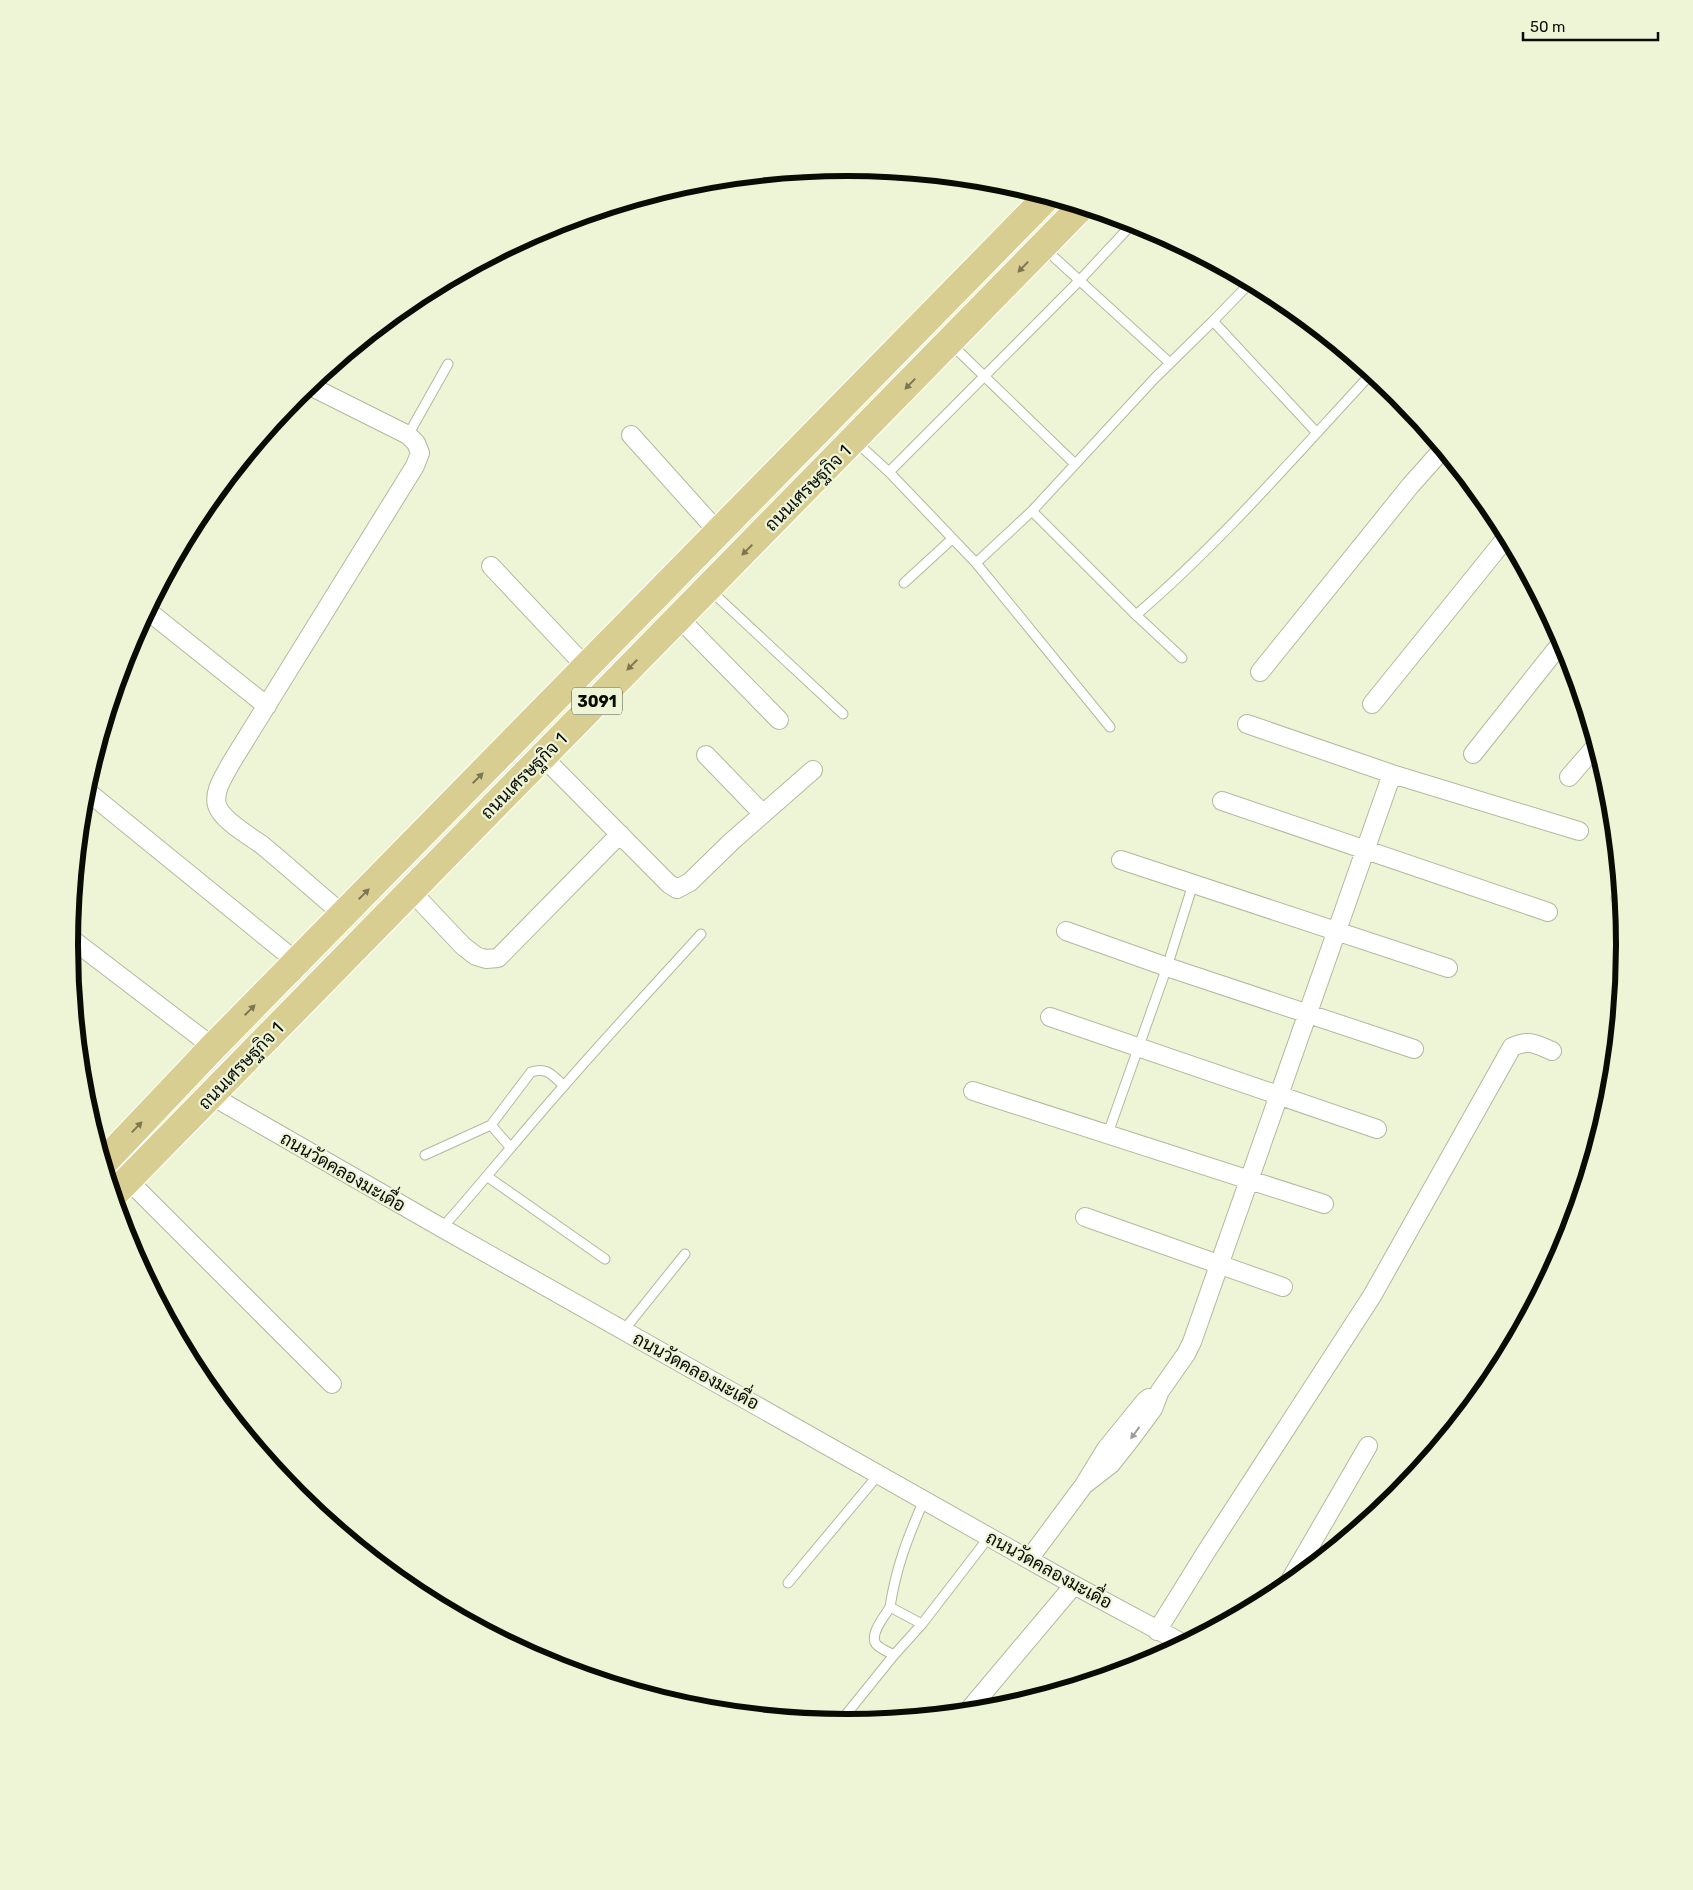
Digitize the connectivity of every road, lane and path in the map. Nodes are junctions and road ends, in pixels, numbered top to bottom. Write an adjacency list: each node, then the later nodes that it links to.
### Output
1 (1043, 201): 22 (main road, ถนนเศรษฐกิจ 1 / 3091)
2 (1077, 212): 4 (main road, ถนนเศรษฐกิจ 1 / 3091)
3 (1127, 230): 5 (lane)
4 (1043, 247): 5 (lane); 8 (main road, ถนนเศรษฐกิจ 1 / 3091, one-way to 8)
5 (1078, 281): 9 (lane); 11 (lane)
6 (1245, 288): 7 (lane)
7 (1213, 321): 9 (lane); 14 (lane)
8 (950, 343): 11 (lane); 17 (main road, ถนนเศรษฐกิจ 1 / 3091, one-way to 17)
9 (1170, 363): 19 (lane)
10 (448, 364): 15 (lane)
11 (985, 376): 19 (lane); 20 (lane)
12 (1367, 379): 14 (lane)
13 (316, 389): 15 (street)
14 (1317, 433): 30 (lane)
15 (408, 435): 37 (street)
16 (631, 435): 22 (street)
17 (854, 440): 20 (lane); 28 (main road, ถนนเศรษฐกิจ 1 / 3091, one-way to 28)
18 (1438, 454): 35 (street)
19 (1075, 464): 21 (lane)
20 (889, 472): 23 (lane)
21 (1032, 510): 25 (lane); 30 (lane)
22 (719, 533): 34 (main road, ถนนเศรษฐกิจ 1 / 3091)
23 (952, 539): 25 (lane); 27 (lane)
24 (1502, 543): 36 (street)
25 (976, 564): 41 (lane)
26 (491, 566): 34 (street)
27 (904, 582)
28 (708, 589): 31 (main road, ถนนเศรษฐกิจ 1 / 3091); 38 (lane)
29 (153, 615): 37 (street)
30 (1136, 615): 33 (lane)
31 (679, 618): 39 (street); 45 (main road, ถนนเศรษฐกิจ 1 / 3091, one-way to 45)
32 (1556, 649): 43 (street)
33 (1182, 658)
34 (586, 668): 59 (main road, ถนนเศรษฐกิจ 1 / 3091, one-way to 34)
35 (1260, 672)
36 (1372, 704)
37 (267, 706): 59 (street)
38 (843, 714)
39 (779, 720)
40 (1247, 724): 47 (street)
41 (1110, 728)
42 (1591, 752): 48 (street)
43 (1473, 754)
44 (706, 755): 51 (street)
45 (542, 756): 53 (street); 57 (main road, ถนนเศรษฐกิจ 1 / 3091)
46 (813, 770): 51 (street)
47 (1392, 774): 52 (street); 54 (street)
48 (1569, 777)
49 (92, 795): 64 (street)
50 (1222, 801): 54 (street)
51 (762, 814): 53 (street)
52 (1580, 831)
53 (620, 834): 57 (street)
54 (1365, 850): 58 (street); 60 (street)
55 (1121, 860): 56 (street)
56 (1193, 884): 60 (street); 65 (lane)
57 (411, 891): 76 (main road, ถนนเศรษฐกิจ 1 / 3091)
58 (1548, 912)
59 (344, 915): 64 (main road, ถนนเศรษฐกิจ 1 / 3091)
60 (1336, 930): 66 (street); 67 (street)
61 (1066, 931): 65 (street)
62 (701, 934): 73 (lane)
63 (78, 943): 69 (street)
64 (298, 962): 69 (main road, ถนนเศรษฐกิจ 1 / 3091, one-way to 64)
65 (1167, 967): 67 (street); 70 (lane)
66 (1448, 968)
67 (1308, 1014): 71 (street); 75 (street)
68 (1050, 1017): 70 (street)
69 (213, 1047): 82 (main road, ถนนเศรษฐกิจ 1 / 3091, one-way to 69)
70 (1138, 1048): 75 (street); 79 (lane)
71 (1414, 1049)
72 (1552, 1051): 105 (street)
73 (564, 1086): 77 (lane); 80 (lane)
74 (973, 1091): 79 (street)
75 (1279, 1095): 78 (street); 84 (street)
76 (212, 1096): 85 (main road, ถนนเศรษฐกิจ 1 / 3091); 88 (street, ถนนวัดคลองมะเดื่อ)
77 (491, 1125): 80 (lane); 81 (lane)
78 (1377, 1128)
79 (1107, 1136): 84 (street)
80 (510, 1147): 83 (lane)
81 (426, 1155)
82 (108, 1158)
83 (488, 1177): 88 (lane); 90 (lane)
84 (1249, 1181): 86 (street); 91 (street)
85 (121, 1187): 94 (street)
86 (1324, 1204)
87 (1085, 1217): 91 (street)
88 (442, 1228): 93 (street, ถนนวัดคลองมะเดื่อ)
89 (685, 1254): 93 (lane)
90 (605, 1258)
91 (1219, 1264): 92 (street); 99 (street)
92 (1283, 1287)
93 (624, 1330): 96 (street, ถนนวัดคลองมะเดื่อ)
94 (332, 1384)
95 (1368, 1446): 100 (street)
96 (879, 1474): 97 (street, ถนนวัดคลองมะเดื่อ); 101 (lane)
97 (924, 1500): 98 (street, ถนนวัดคลองมะเดื่อ); 103 (lane)
98 (989, 1537): 99 (street, ถนนวัดคลองมะเดื่อ); 104 (lane)
99 (1029, 1559): 102 (street, ถนนวัดคลองมะเดื่อ)
100 (1298, 1567)
101 (788, 1582)
102 (1074, 1585): 105 (street, ถนนวัดคลองมะเดื่อ); 108 (street)
103 (890, 1607): 104 (lane); 107 (lane)
104 (922, 1624): 107 (lane)
105 (1157, 1631): 106 (street, ถนนวัดคลองมะเดื่อ)
106 (1175, 1640)
107 (894, 1655): 109 (lane)
108 (975, 1702)
109 (846, 1714)

